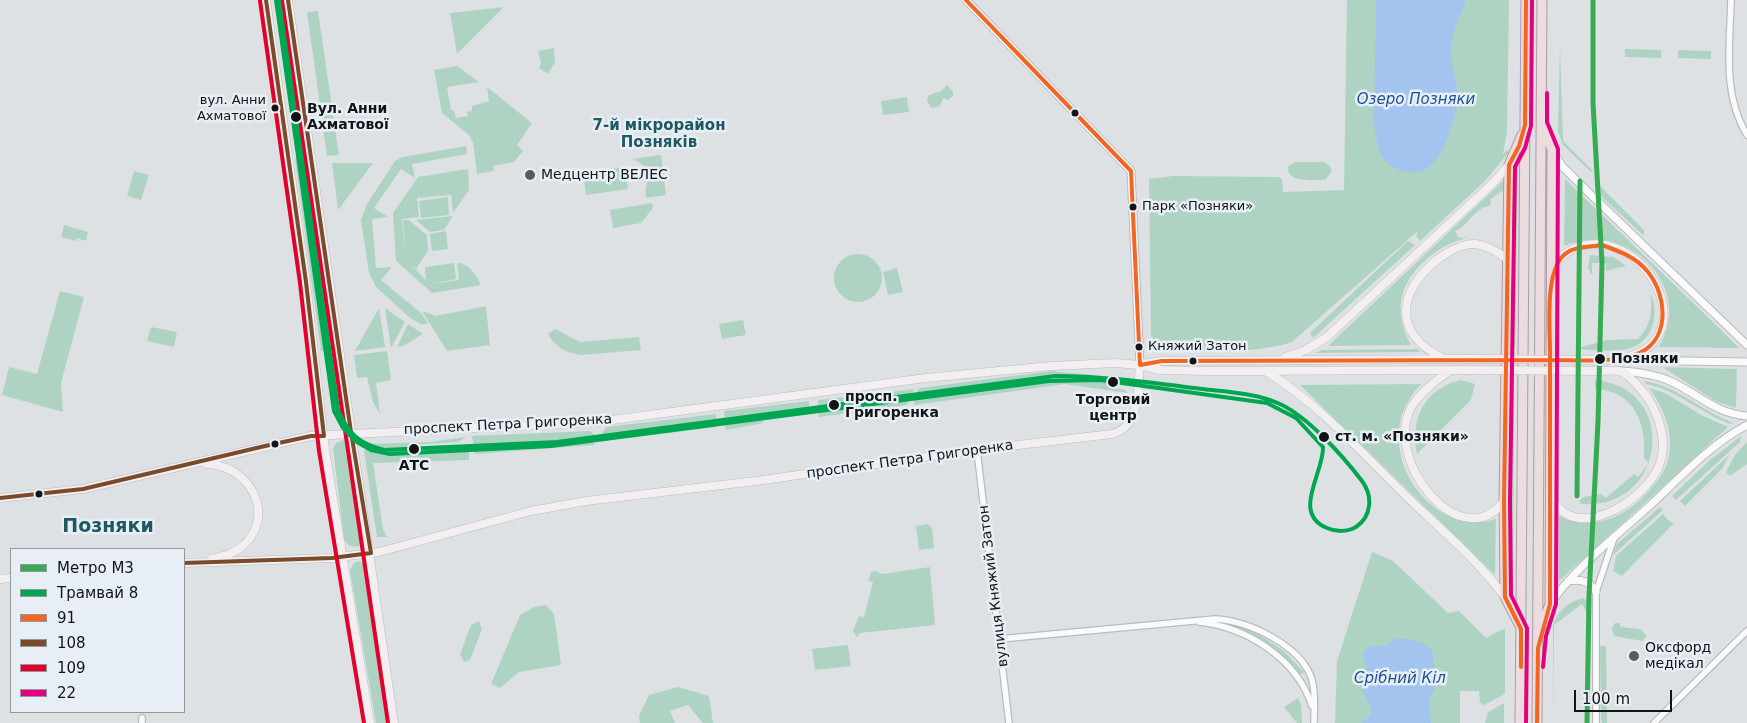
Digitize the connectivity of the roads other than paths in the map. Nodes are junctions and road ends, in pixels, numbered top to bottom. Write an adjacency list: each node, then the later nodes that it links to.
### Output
1 (266, 0): 26 (main road)
2 (288, 0): 25 (main road)
3 (966, 0): 19 (street)
4 (1526, 0): 8 (highway)
5 (1542, 0): 7 (highway)
6 (1731, 0): 9 (street)
7 (1541, 123): 10 (highway); 45 (highway)
8 (1525, 125): 11 (highway); 42 (highway)
9 (1747, 135)
10 (1552, 149): 13 (highway); 14 (street)
11 (1510, 165): 12 (highway); 16 (main road)
12 (1507, 259): 15 (main road); 31 (highway)
13 (1551, 277): 17 (main road); 29 (highway)
14 (1747, 345)
15 (1445, 359): 16 (main road, проспект Петра Григоренка); 17 (main road, проспект Петра Григоренка, bridge)
16 (1274, 360): 19 (main road, проспект Петра Григоренка)
17 (1622, 360): 18 (street, проспект Петра Григоренка)
18 (1747, 362)
19 (1140, 365): 22 (main road, проспект Петра Григоренка); 25 (main road, проспект Петра Григоренка); 27 (main road, проспект Петра Григоренка)
20 (1451, 370): 21 (main road, проспект Петра Григоренка, bridge); 22 (main road, проспект Петра Григоренка); 31 (main road)
21 (1620, 371): 23 (street, проспект Петра Григоренка); 29 (main road)
22 (1267, 372): 39 (main road)
23 (1747, 416)
24 (1747, 425): 32 (street)
25 (351, 433): 26 (main road, проспект Петра Григоренка); 33 (main road)
26 (324, 436): 28 (main road, проспект Петра Григоренка); 34 (main road)
27 (978, 450): 33 (main road, проспект Петра Григоренка); 44 (street, вулиця Княжий Затон)
28 (195, 464): 30 (main road, проспект Петра Григоренка); 35 (main road)
29 (1550, 494): 40 (highway)
30 (0, 498)
31 (1504, 501): 39 (highway)
32 (1614, 538): 37 (street); 38 (street)
33 (371, 553): 34 (main road, проспект Петра Григоренка); 48 (main road)
34 (341, 557): 35 (main road, проспект Петра Григоренка); 47 (main road)
35 (203, 562): 36 (main road, проспект Петра Григоренка)
36 (185, 563)
37 (1568, 581): 38 (street); 40 (street)
38 (1596, 592): 53 (street)
39 (1505, 597): 42 (highway)
40 (1550, 604): 45 (highway)
41 (1187, 622): 44 (street); 46 (street); 46 (street)
42 (1521, 629): 51 (highway)
43 (1747, 631): 54 (street)
44 (1000, 639): 49 (street, вулиця Княжий Затон)
45 (1537, 646): 52 (highway)
46 (1314, 712): 50 (street)
47 (370, 723)
48 (394, 723)
49 (1009, 723)
50 (1314, 723)
51 (1520, 723)
52 (1537, 723)
53 (1598, 723)
54 (1654, 723)

